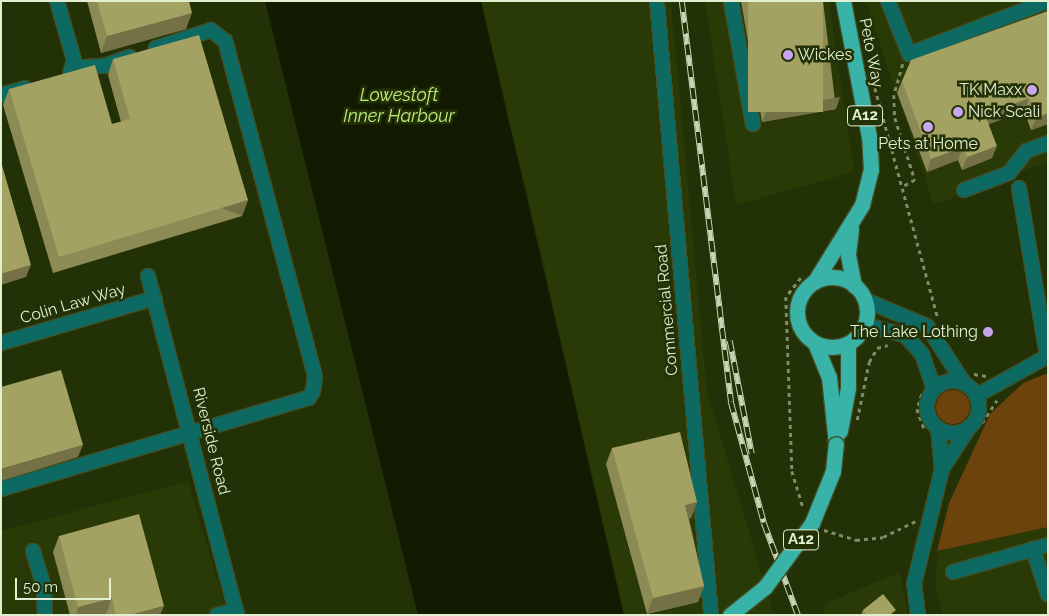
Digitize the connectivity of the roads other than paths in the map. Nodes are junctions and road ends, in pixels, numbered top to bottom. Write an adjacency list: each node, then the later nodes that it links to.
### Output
1 (57, 1): 8 (street)
2 (657, 1): 44 (street, Commercial Road)
3 (731, 1): 12 (street)
4 (843, 1): 16 (highway, Peto Way / A12)
5 (888, 1): 7 (street)
6 (1048, 1): 7 (street)
7 (1017, 7)
8 (73, 68): 9 (street); 32 (street)
9 (53, 79)
10 (36, 85): 11 (street)
11 (1, 95)
12 (753, 124)
13 (1048, 143): 15 (street)
14 (1019, 188): 26 (street)
15 (964, 190)
16 (851, 228): 18 (highway, Peto Way / A12); 19 (highway, Peto Way / A12)
17 (148, 276): 20 (street, Riverside Road)
18 (815, 281): 19 (highway); 24 (highway)
19 (854, 285): 21 (highway)
20 (156, 298): 23 (street, Colin Law Way); 32 (street, Riverside Road)
21 (865, 300): 22 (highway); 27 (street)
22 (861, 332): 25 (highway); 28 (street)
23 (1, 343)
24 (815, 344): 25 (highway); 33 (highway, A12)
25 (848, 344): 33 (highway, A12)
26 (1047, 356): 29 (street)
27 (964, 383): 28 (street); 29 (street)
28 (934, 388): 31 (street)
29 (976, 396): 30 (street)
30 (970, 426): 31 (street); 34 (street)
31 (938, 428): 34 (street)
32 (192, 433): 35 (street); 41 (street, Riverside Road)
33 (836, 444): 45 (highway, A12, bridge)
34 (942, 469): 46 (street)
35 (1, 489)
36 (1048, 546): 37 (street)
37 (1034, 549): 39 (street); 40 (street)
38 (33, 551): 42 (street)
39 (953, 572)
40 (1048, 595)
41 (236, 612): 43 (street)
42 (45, 615)
43 (217, 615)
44 (711, 615)
45 (730, 615)
46 (918, 615)

